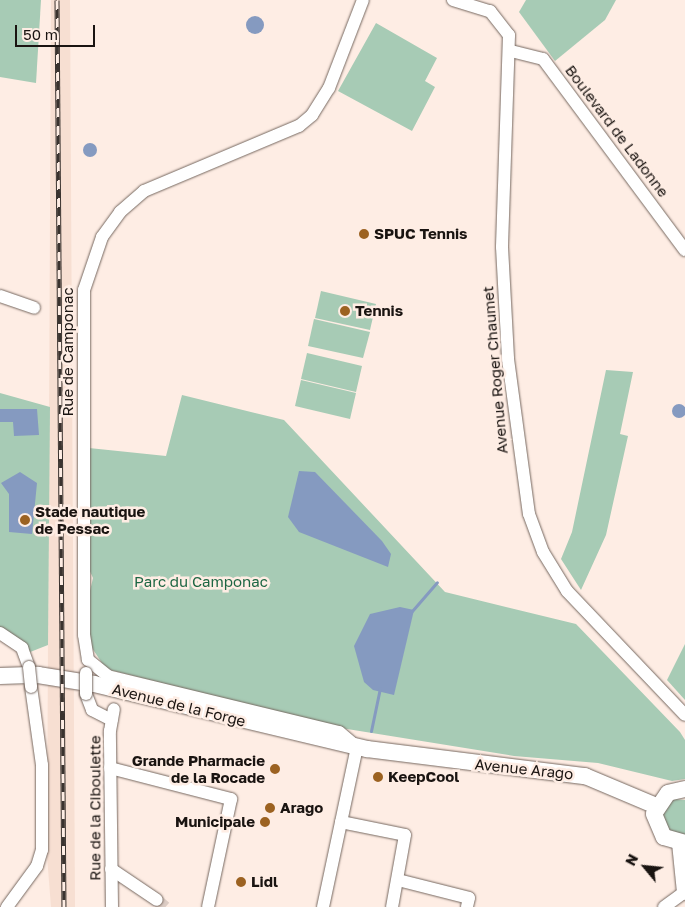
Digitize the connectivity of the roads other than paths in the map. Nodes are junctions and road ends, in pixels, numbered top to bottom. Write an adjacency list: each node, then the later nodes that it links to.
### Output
1 (364, 0): 9 (street, Rue de Camponac)
2 (453, 0): 3 (street, Avenue Roger Chaumet)
3 (477, 3): 4 (street, Avenue Roger Chaumet)
4 (511, 51): 5 (street, Boulevard de Ladonne); 12 (street, Avenue Roger Chaumet)
5 (685, 250)
6 (0, 296): 7 (street)
7 (34, 308)
8 (0, 633): 23 (street, bridge)
9 (88, 669): 11 (street, Rue de Camponac, bridge); 13 (street)
10 (0, 676): 13 (main road, Avenue de la Forge)
11 (113, 715): 14 (street, Rue de la Ciboulette)
12 (685, 715)
13 (357, 746): 16 (main road, Avenue Arago); 17 (street)
14 (110, 768): 19 (street, Rue de la Ciboulette); 25 (street)
15 (685, 789): 16 (main road)
16 (656, 806): 18 (main road)
17 (341, 822): 20 (street); 26 (street)
18 (682, 843): 21 (main road)
19 (111, 869): 22 (street); 24 (street, Rue de la Ciboulette)
20 (398, 880): 27 (street); 28 (street)
21 (685, 892): 29 (street)
22 (156, 900)
23 (7, 907)
24 (112, 907)
25 (208, 907)
26 (323, 907)
27 (392, 907)
28 (467, 907)
29 (664, 907)

